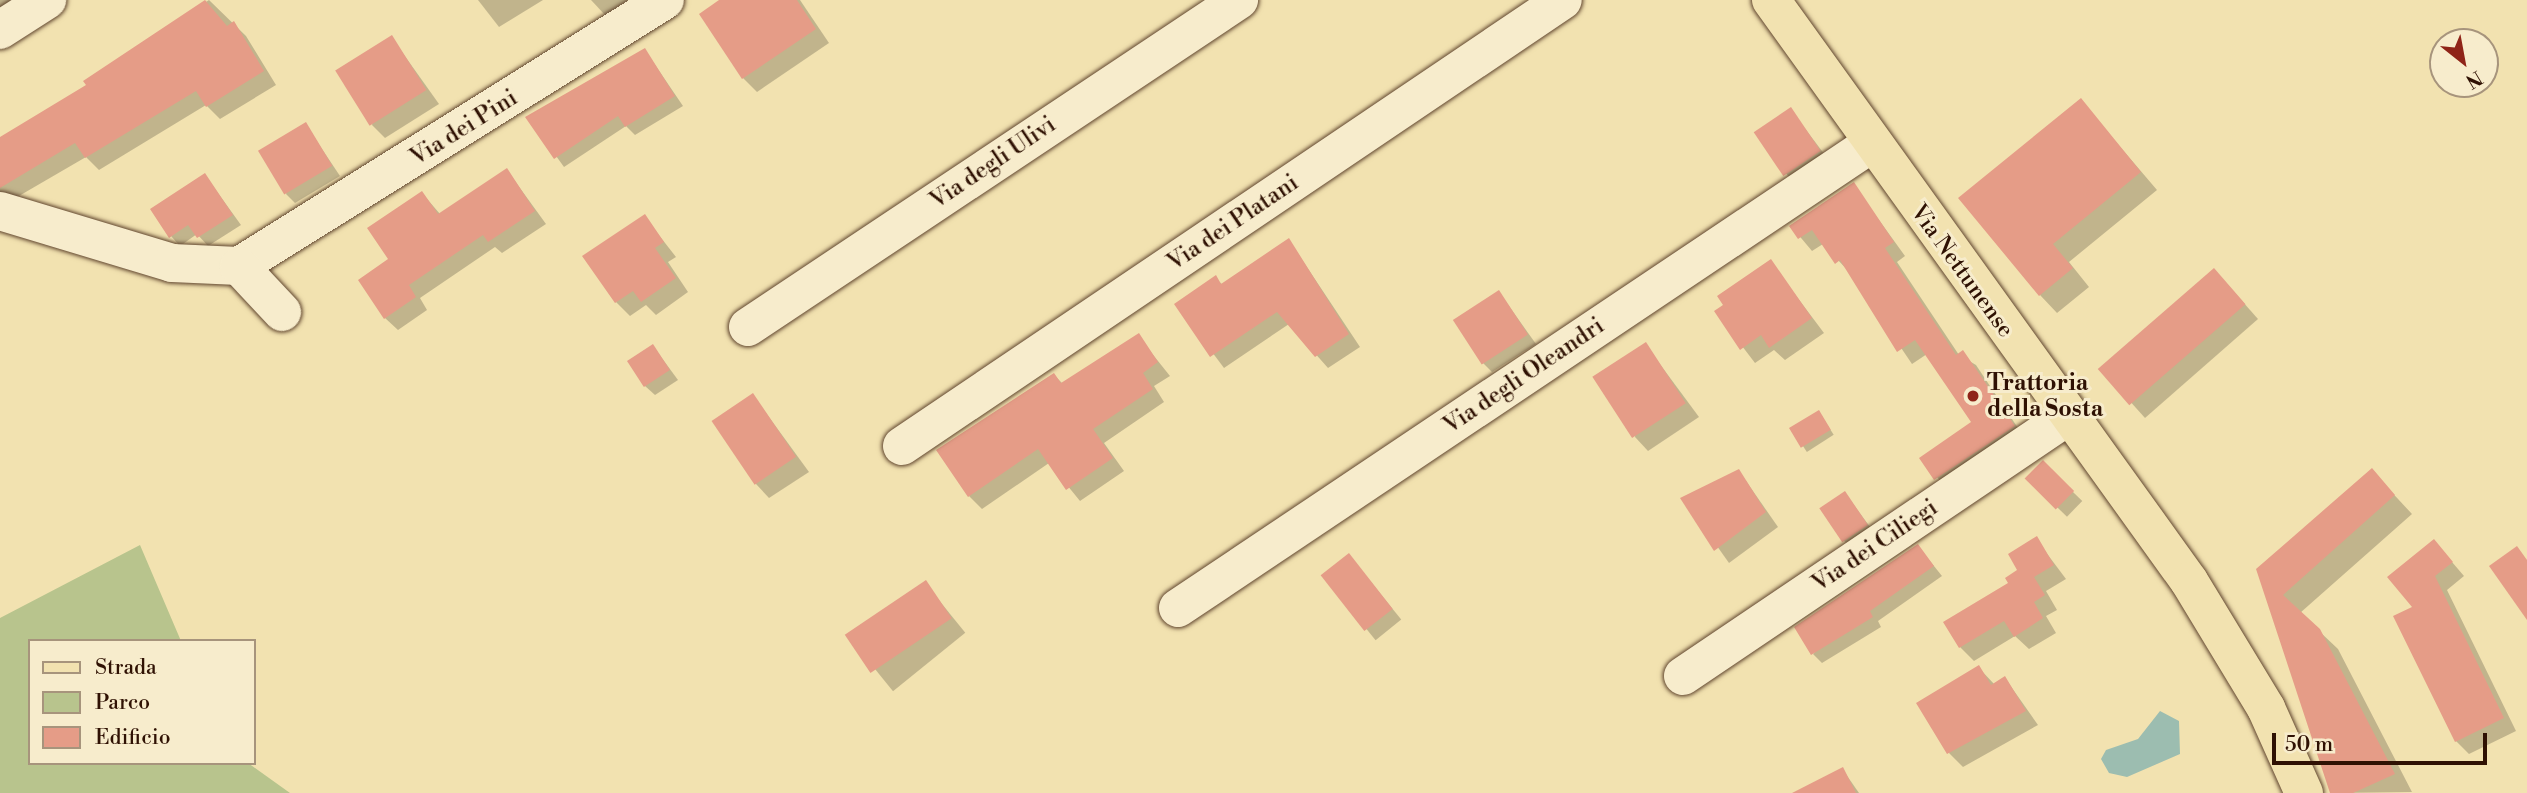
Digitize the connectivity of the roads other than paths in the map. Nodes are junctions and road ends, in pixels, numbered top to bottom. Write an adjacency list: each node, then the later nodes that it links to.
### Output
1 (47, 0): 6 (street)
2 (665, 0): 9 (street, Via dei Pini)
3 (1239, 0): 11 (street, Via degli Ulivi)
4 (1563, 0): 13 (street, Via dei Platani)
5 (1771, 0): 7 (main road, Via Nettunense)
6 (0, 30)
7 (1871, 144): 12 (main road, Via Nettunense); 14 (street, Via degli Oleandri)
8 (0, 211): 9 (street)
9 (240, 263): 10 (street)
10 (282, 312)
11 (748, 327)
12 (2067, 417): 15 (street, Via dei Ciliegi); 16 (main road, Via Nettunense)
13 (902, 446)
14 (1178, 608)
15 (1683, 676)
16 (2304, 793)

